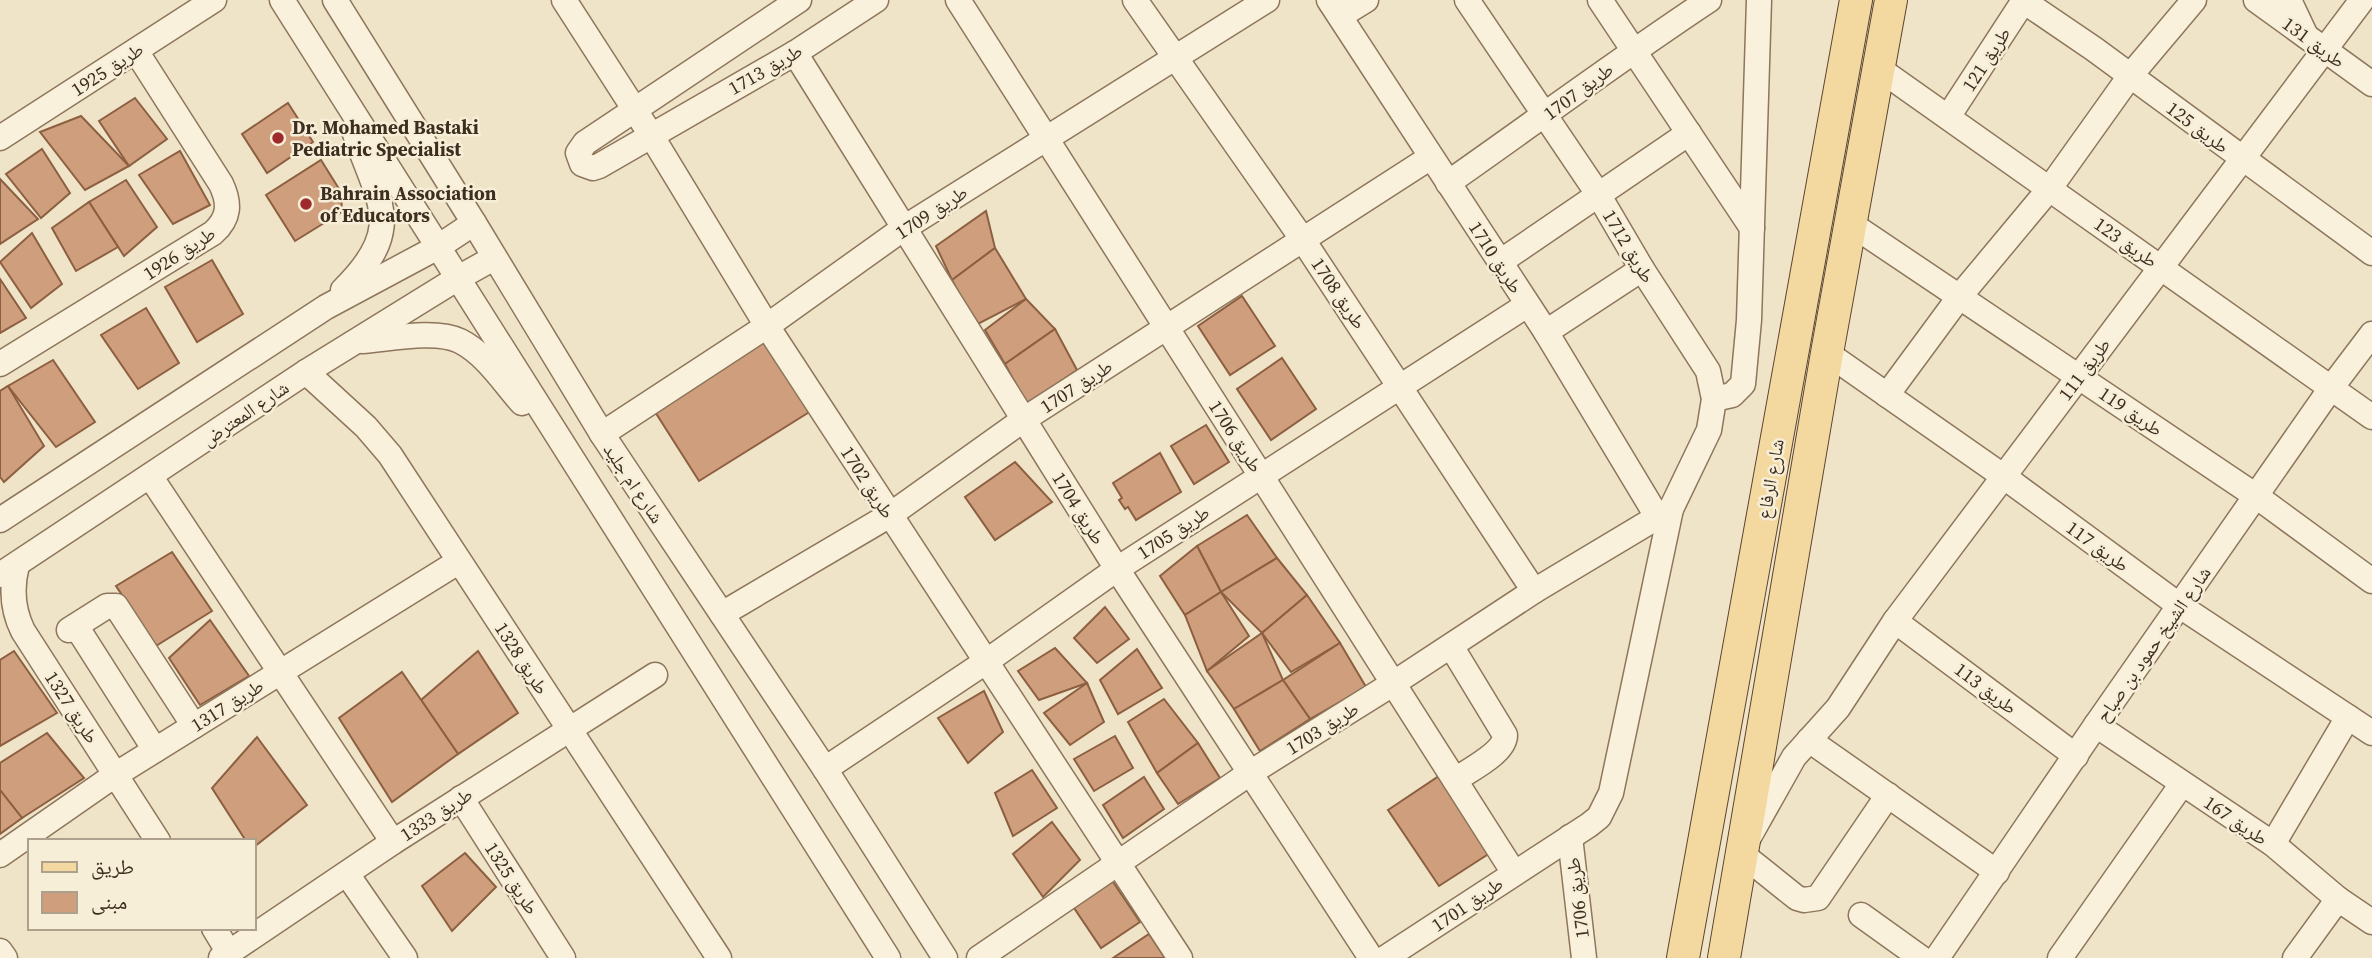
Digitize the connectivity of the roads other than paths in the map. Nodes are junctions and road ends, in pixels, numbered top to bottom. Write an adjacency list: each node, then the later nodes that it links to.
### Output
1 (214, 0): 25 (street, طريق 1925)
2 (282, 0): 31 (street, شارع ام جليد)
3 (335, 0): 44 (street, شارع ام جليد)
4 (564, 0): 32 (street, طريق 1702)
5 (799, 0): 32 (street, طريق 1713)
6 (876, 0): 26 (street, طريق 1713)
7 (958, 0): 38 (street, طريق 1706)
8 (1135, 0): 27 (street, طريق 1708)
9 (1266, 0): 27 (street, طريق 1709)
10 (1366, 0): 22 (street)
11 (1467, 0): 33 (street, طريق 1712)
12 (1600, 0): 24 (street)
13 (1709, 0): 24 (street, طريق 1707)
14 (1759, 0): 47 (street)
15 (1856, 0): 138 (main road, شارع الرفاع)
16 (1891, 0): 28 (main road, شارع الرفاع)
17 (2194, 0): 29 (street)
18 (2256, 0): 23 (street, طريق 131)
19 (2289, 0): 23 (street)
20 (2362, 0): 23 (street, طريق 111)
21 (2023, 1): 29 (street, طريق 125); 34 (street, طريق 121)
22 (1334, 8): 39 (street, طريق 1710)
23 (2315, 43): 30 (street, طريق 131); 40 (street, طريق 111)
24 (1634, 50): 33 (street, طريق 1707); 35 (street)
25 (136, 51): 37 (street, طريق 1925); 65 (street, طريق 1926)
26 (795, 53): 36 (street, طريق 1713); 46 (street, طريق 1704)
27 (1176, 57): 38 (street, طريق 1709); 48 (street, طريق 1708)
28 (1878, 68): 34 (street, طريق 123); 45 (main road, شارع الرفاع)
29 (2130, 76): 40 (street, طريق 125); 42 (street)
30 (2372, 84)
31 (342, 94): 49 (street, شارع ام جليد); 58 (street)
32 (634, 110): 36 (street, طريق 1702); 36 (street, طريق 1713)
33 (1544, 116): 41 (street, طريق 1707); 43 (street, طريق 1712)
34 (1948, 117): 42 (street, طريق 123)
35 (1689, 133): 43 (street); 47 (street)
36 (651, 135): 59 (street, طريق 1702)
37 (0, 138)
38 (1046, 139): 46 (street, طريق 1709); 60 (street, طريق 1706)
39 (1431, 157): 41 (street, طريق 1710); 48 (street, طريق 1707)
40 (2241, 159): 50 (street, طريق 125); 53 (street, طريق 111)
41 (1448, 183): 52 (street, طريق 1710)
42 (2050, 188): 53 (street, طريق 123); 56 (street)
43 (1598, 194): 52 (street); 54 (street, طريق 1712)
44 (474, 223): 49 (street); 51 (street, شارع ام جليد)
45 (1851, 224): 56 (street, طريق 119); 64 (main road, شارع الرفاع)
46 (904, 228): 59 (street, طريق 1709); 73 (street, طريق 1704)
47 (1752, 228): 71 (street)
48 (1303, 240): 60 (street, طريق 1707); 68 (street, طريق 1708)
49 (438, 247): 55 (street, شارع ام جليد); 58 (street)
50 (2372, 253)
51 (494, 258): 55 (street, شارع المعترض); 74 (street, شارع ام جليد)
52 (1500, 262): 57 (street, طريق 1710)
53 (2161, 266): 67 (street, طريق 111); 69 (street, طريق 123)
54 (1642, 269): 61 (street); 71 (street, طريق 1712)
55 (458, 278): 63 (street, شارع المعترض); 75 (street, شارع ام جليد)
56 (1960, 296): 67 (street, طريق 119); 70 (street)
57 (1527, 305): 61 (street, طريق 1710); 68 (street, طريق 1705)
58 (326, 307): 82 (street)
59 (767, 326): 74 (street, طريق 1709); 81 (street, طريق 1702)
60 (1165, 328): 73 (street, طريق 1707); 76 (street, طريق 1706)
61 (1546, 332): 80 (street, طريق 1710)
62 (2372, 334): 69 (street, شارع الشيخ حمود بن صباح)
63 (358, 341): 66 (street, شارع المعترض); 75 (street)
64 (1827, 353): 70 (street, طريق 117); 115 (main road, شارع الرفاع)
65 (0, 364)
66 (306, 372): 77 (street, شارع المعترض); 83 (street, طريق 1328)
67 (2079, 375): 78 (street, طريق 111); 79 (street, طريق 119)
68 (1400, 386): 76 (street, طريق 1705); 87 (street, طريق 1708)
69 (2331, 388): 72 (street, طريق 123); 79 (street, شارع الشيخ حمود بن صباح)
70 (1887, 395): 78 (street, طريق 117)
71 (1714, 399): 80 (street, طريق 1712)
72 (2372, 417)
73 (1023, 420): 81 (street, طريق 1707); 84 (street, طريق 1704)
74 (602, 434): 89 (street, شارع ام جليد)
75 (570, 458): 131 (street, شارع ام جليد)
76 (1261, 475): 84 (street, طريق 1705); 95 (street, طريق 1706)
77 (150, 476): 85 (street, شارع المعترض); 93 (street)
78 (2003, 476): 88 (street, طريق 117); 90 (street, طريق 111)
79 (2256, 496): 86 (street, طريق 119); 88 (street, شارع الشيخ حمود بن صباح)
80 (1664, 513): 87 (street, طريق 1703); 111 (street, طريق 1712)
81 (890, 515): 89 (street, طريق 1707); 92 (street, طريق 1702)
82 (0, 520)
83 (458, 562): 93 (street, طريق 1317); 99 (street, طريق 1328)
84 (1117, 569): 92 (street, طريق 1705); 105 (street, طريق 1704)
85 (9, 570): 106 (street, طريق 1327)
86 (2372, 581)
87 (1534, 591): 91 (street, طريق 1703)
88 (2180, 606): 96 (street, طريق 117); 97 (street, شارع الشيخ حمود بن صباح)
89 (722, 614): 104 (street, شارع ام جليد)
90 (1895, 621): 101 (street, طريق 111); 103 (street, طريق 113)
91 (1451, 646): 95 (street, طريق 1703); 107 (street)
92 (987, 661): 104 (street, طريق 1705); 117 (street, طريق 1702)
93 (281, 672): 98 (street, طريق 1317); 113 (street)
94 (655, 675): 99 (street, طريق 1333)
95 (1394, 684): 105 (street, طريق 1703); 107 (street, طريق 1706)
96 (2348, 717): 100 (street, طريق 117); 114 (street)
97 (2096, 725): 103 (street, شارع الشيخ حمود بن صباح); 108 (street, طريق 167)
98 (194, 726): 102 (street, طريق 1317); 102 (street)
99 (568, 729): 110 (street, طريق 1333); 130 (street, طريق 1328)
100 (2372, 733)
101 (1809, 740): 109 (street); 115 (street, طريق 111)
102 (155, 750): 106 (street, طريق 1317)
103 (2076, 755): 118 (street, شارع الشيخ حمود بن صباح)
104 (825, 769): 132 (street, شارع ام جليد)
105 (1250, 773): 117 (street, طريق 1703); 135 (street, طريق 1704)
106 (116, 775): 112 (street, طريق 1327); 116 (street, طريق 1317)
107 (1455, 780): 119 (street, طريق 1706)
108 (2182, 784): 114 (street, طريق 167); 142 (street)
109 (1888, 795): 115 (street); 118 (street)
110 (461, 798): 113 (street, طريق 1333); 129 (street, طريق 1325)
111 (1570, 837): 119 (street, طريق 1701); 137 (street, طريق 1706)
112 (157, 839)
113 (393, 842): 120 (street, طريق 1333)
114 (2273, 844): 121 (street, طريق 167)
115 (1744, 849): 139 (main road, شارع الرفاع)
116 (0, 855)
117 (1118, 863): 133 (street, طريق 1703); 134 (street, طريق 1702)
118 (1997, 872): 141 (street, شارع الشيخ حمود بن صباح)
119 (1514, 873): 136 (street, طريق 1701)
120 (347, 874): 126 (street, طريق 1333); 128 (street)
121 (2338, 899): 123 (street, طريق 167); 143 (street)
122 (1861, 915): 140 (street)
123 (2372, 922)
124 (215, 930): 126 (street)
125 (0, 951): 127 (street)
126 (225, 955)
127 (5, 958)
128 (405, 958)
129 (563, 958)
130 (719, 958)
131 (888, 958)
132 (945, 958)
133 (979, 958)
134 (1180, 958)
135 (1371, 958)
136 (1385, 958)
137 (1584, 958)
138 (1683, 958)
139 (1724, 958)
140 (1921, 958)
141 (1937, 958)
142 (2060, 958)
143 (2295, 958)

